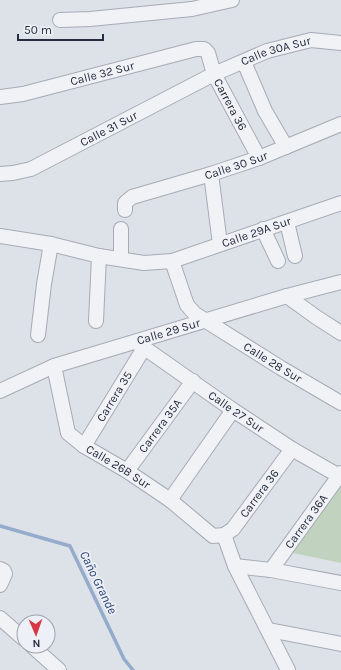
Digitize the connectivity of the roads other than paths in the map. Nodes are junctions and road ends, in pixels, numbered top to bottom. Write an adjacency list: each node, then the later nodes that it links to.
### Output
1 (232, 0): 2 (street)
2 (60, 20)
3 (341, 43): 5 (street, Calle 30A Sur)
4 (204, 49): 6 (street, Carrera 36); 7 (street, Calle 32 Sur)
5 (244, 62): 6 (street, Calle 30A Sur); 9 (street)
6 (214, 74): 10 (street, Carrera 36); 11 (street, Calle 31 Sur)
7 (0, 97)
8 (341, 124): 9 (street, Calle 30 Sur)
9 (286, 147): 10 (street, Calle 30 Sur)
10 (259, 158): 12 (street, Calle 30 Sur)
11 (0, 174)
12 (212, 174): 14 (street, Calle 30 Sur); 21 (street)
13 (341, 203): 15 (street, Calle 29A Sur)
14 (127, 205)
15 (287, 222): 17 (street, Calle 29A Sur); 19 (street)
16 (121, 229): 25 (street)
17 (263, 229): 21 (street, Calle 29A Sur); 22 (street)
18 (0, 236): 20 (street)
19 (291, 240): 22 (street); 24 (street)
20 (51, 244): 23 (street); 33 (street)
21 (220, 244): 26 (street, Calle 29A Sur)
22 (270, 244): 27 (street)
23 (99, 256): 25 (street); 30 (street)
24 (295, 256)
25 (121, 259): 26 (street)
26 (172, 261): 31 (street)
27 (278, 261)
28 (341, 282): 29 (street, Calle 29 Sur)
29 (288, 296): 31 (street, Calle 29 Sur); 32 (street)
30 (96, 321)
31 (205, 321): 34 (street, Calle 29 Sur); 38 (street, Calle 28 Sur)
32 (341, 333)
33 (38, 335)
34 (140, 345): 35 (street, Calle 29 Sur); 36 (street, Calle 27 Sur); 40 (street, Carrera 35)
35 (54, 366): 37 (street, Calle 29 Sur); 40 (street, Calle 26B Sur)
36 (193, 381): 39 (street, Calle 27 Sur); 42 (street, Carrera 35A)
37 (0, 391)
38 (341, 403)
39 (233, 410): 41 (street, Calle 27 Sur); 44 (street)
40 (84, 446): 42 (street, Calle 26B Sur)
41 (292, 449): 43 (street, Calle 27 Sur); 45 (street, Carrera 36)
42 (127, 471): 44 (street, Calle 26B Sur)
43 (340, 475): 48 (street, Carrera 36A)
44 (170, 500): 45 (street, Calle 26B Sur)
45 (224, 535): 46 (street)
46 (235, 566): 48 (street); 52 (street)
47 (0, 570): 50 (street)
48 (271, 570): 49 (street)
49 (341, 583)
50 (0, 585)
51 (0, 618): 53 (street)
52 (269, 630): 54 (street); 57 (street)
53 (16, 632)
54 (341, 644)
55 (41, 654): 56 (street)
56 (59, 670)
57 (288, 670)

